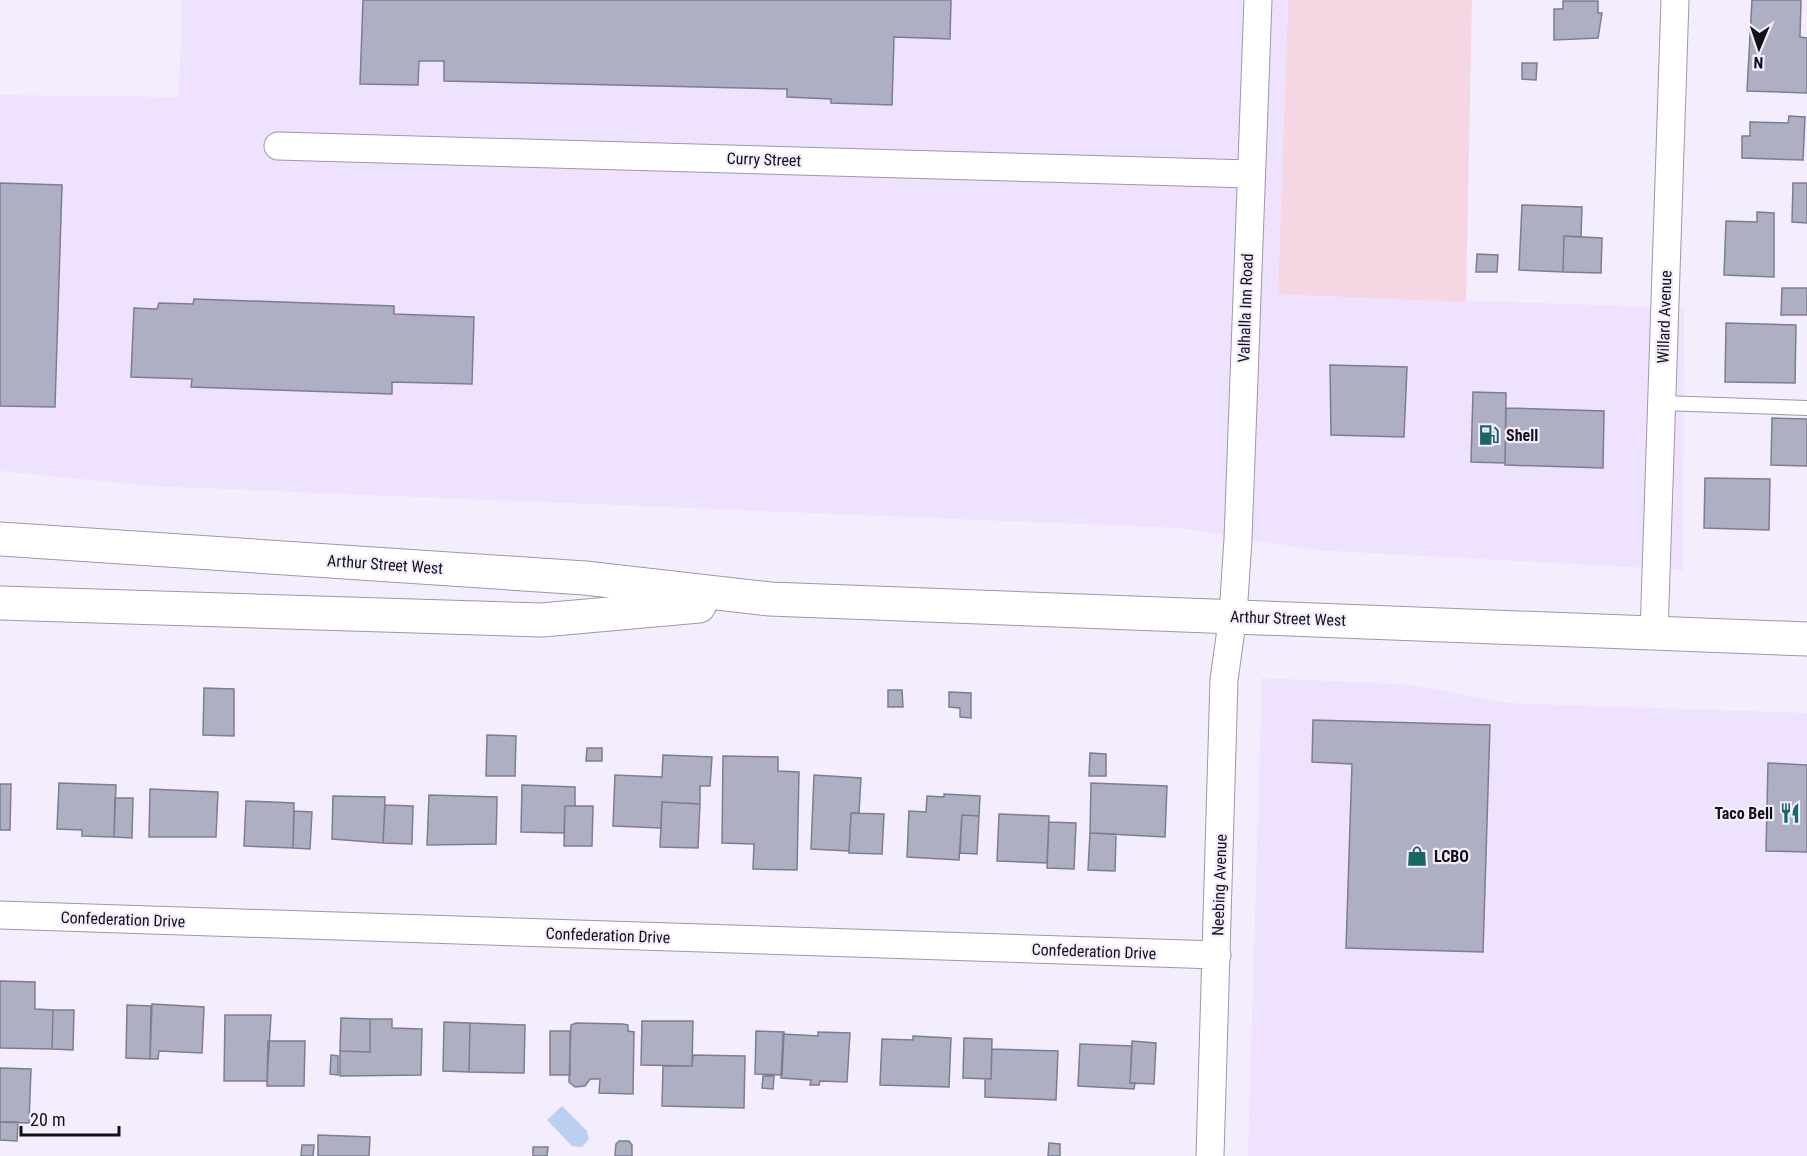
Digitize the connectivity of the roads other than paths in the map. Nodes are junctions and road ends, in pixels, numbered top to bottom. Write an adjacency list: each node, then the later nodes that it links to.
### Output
1 (1258, 0): 4 (street, Valhalla Inn Road)
2 (1675, 0): 5 (street, Willard Avenue)
3 (278, 146): 4 (street, Curry Street)
4 (1250, 174): 10 (street, Valhalla Inn Road)
5 (1661, 403): 6 (lane); 11 (street, Willard Avenue)
6 (1807, 408)
7 (0, 539): 8 (main road, Arthur Street West)
8 (770, 599): 9 (main road, Arthur Street West); 10 (main road, Arthur Street West)
9 (0, 603)
10 (1233, 615): 11 (main road, Arthur Street West); 14 (street, Neebing Avenue)
11 (1654, 634): 12 (main road, Arthur Street West)
12 (1807, 639)
13 (0, 915): 14 (street, Confederation Drive)
14 (1217, 955): 15 (street, Neebing Avenue)
15 (1210, 1156)

